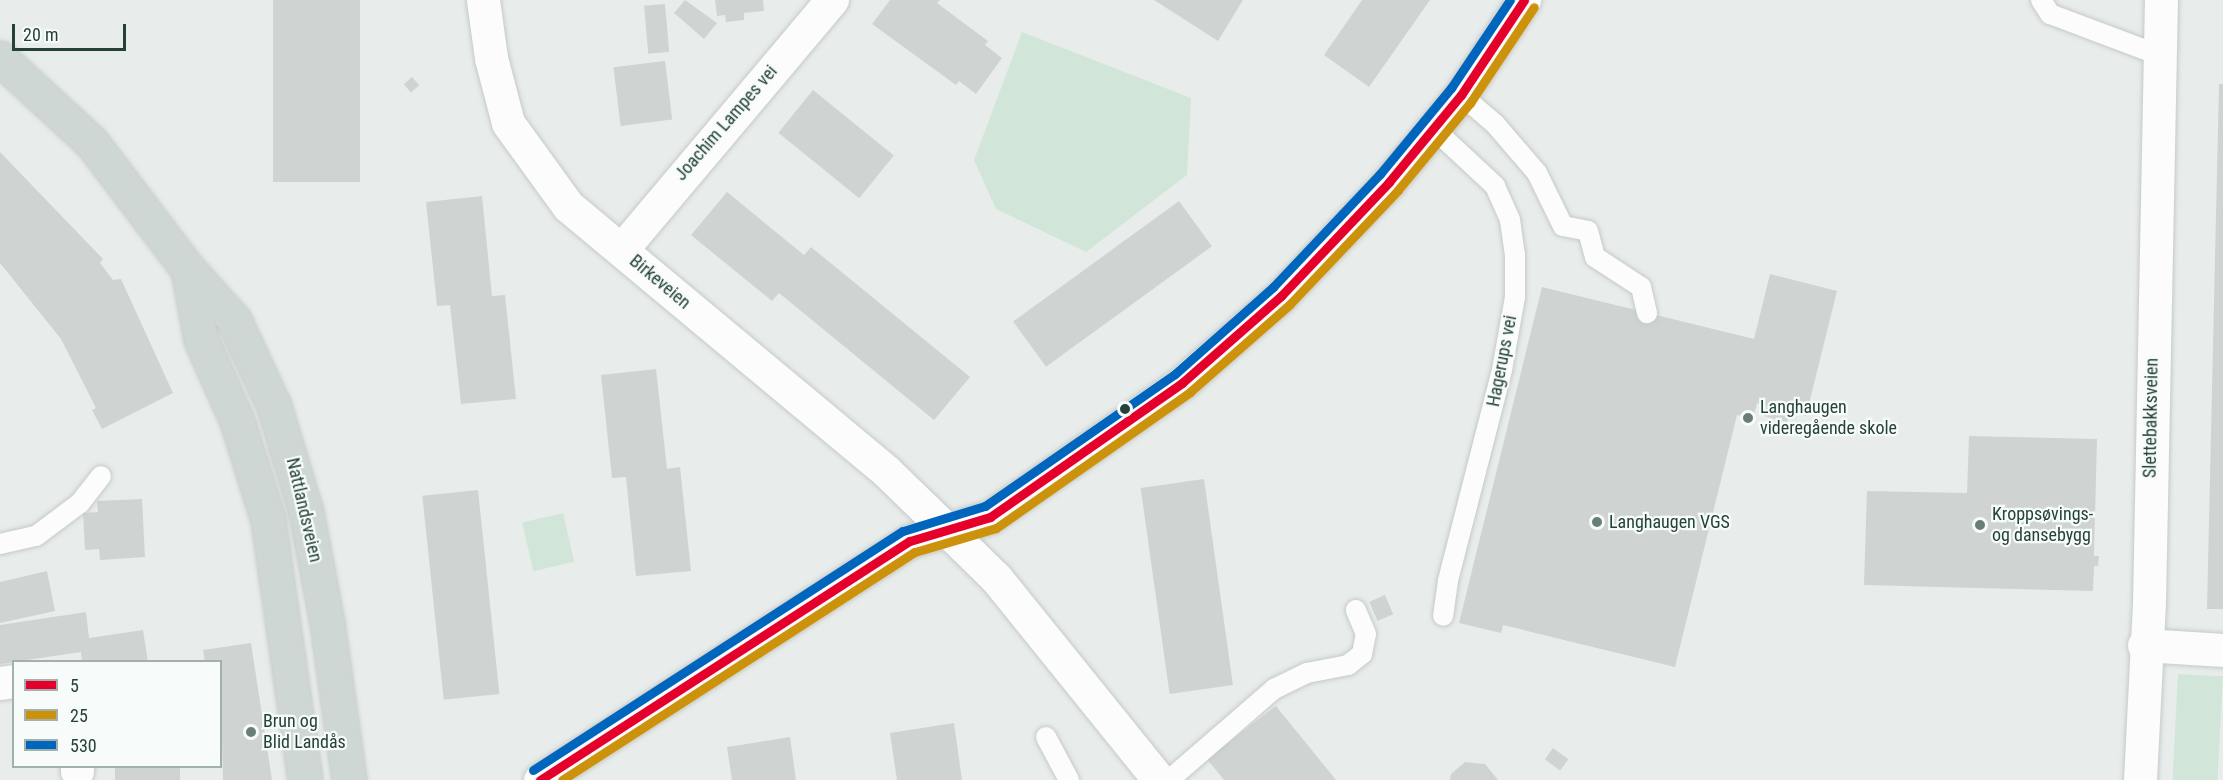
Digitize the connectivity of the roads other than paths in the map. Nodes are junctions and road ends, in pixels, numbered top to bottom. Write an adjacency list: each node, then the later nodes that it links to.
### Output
1 (483, 0): 10 (street, Birkeveien)
2 (832, 0): 10 (street, Joachim Lampes vei)
3 (1524, 0): 8 (street)
4 (2041, 0): 6 (lane)
5 (2161, 0): 6 (street, Slettebakksveien)
6 (2159, 55): 18 (street, Slettebakksveien)
7 (0, 58): 11 (main road, Nattlandsveien)
8 (1461, 95): 9 (street); 12 (lane)
9 (1435, 130): 14 (street); 17 (lane, Hagerups vei)
10 (622, 249): 14 (street, Birkeveien)
11 (187, 268): 21 (main road, Nattlandsveien); 22 (main road, Nattlandsveien)
12 (1647, 313)
13 (101, 476): 15 (lane)
14 (949, 532): 23 (street); 25 (street, Birkeveien)
15 (0, 544)
16 (1356, 610): 26 (lane)
17 (1443, 616)
18 (2144, 645): 19 (street); 27 (street, Slettebakksveien)
19 (2223, 650)
20 (1046, 737): 24 (lane)
21 (305, 780)
22 (349, 780)
23 (540, 780)
24 (1069, 780)
25 (1159, 780)
26 (1169, 780)
27 (2140, 780)

